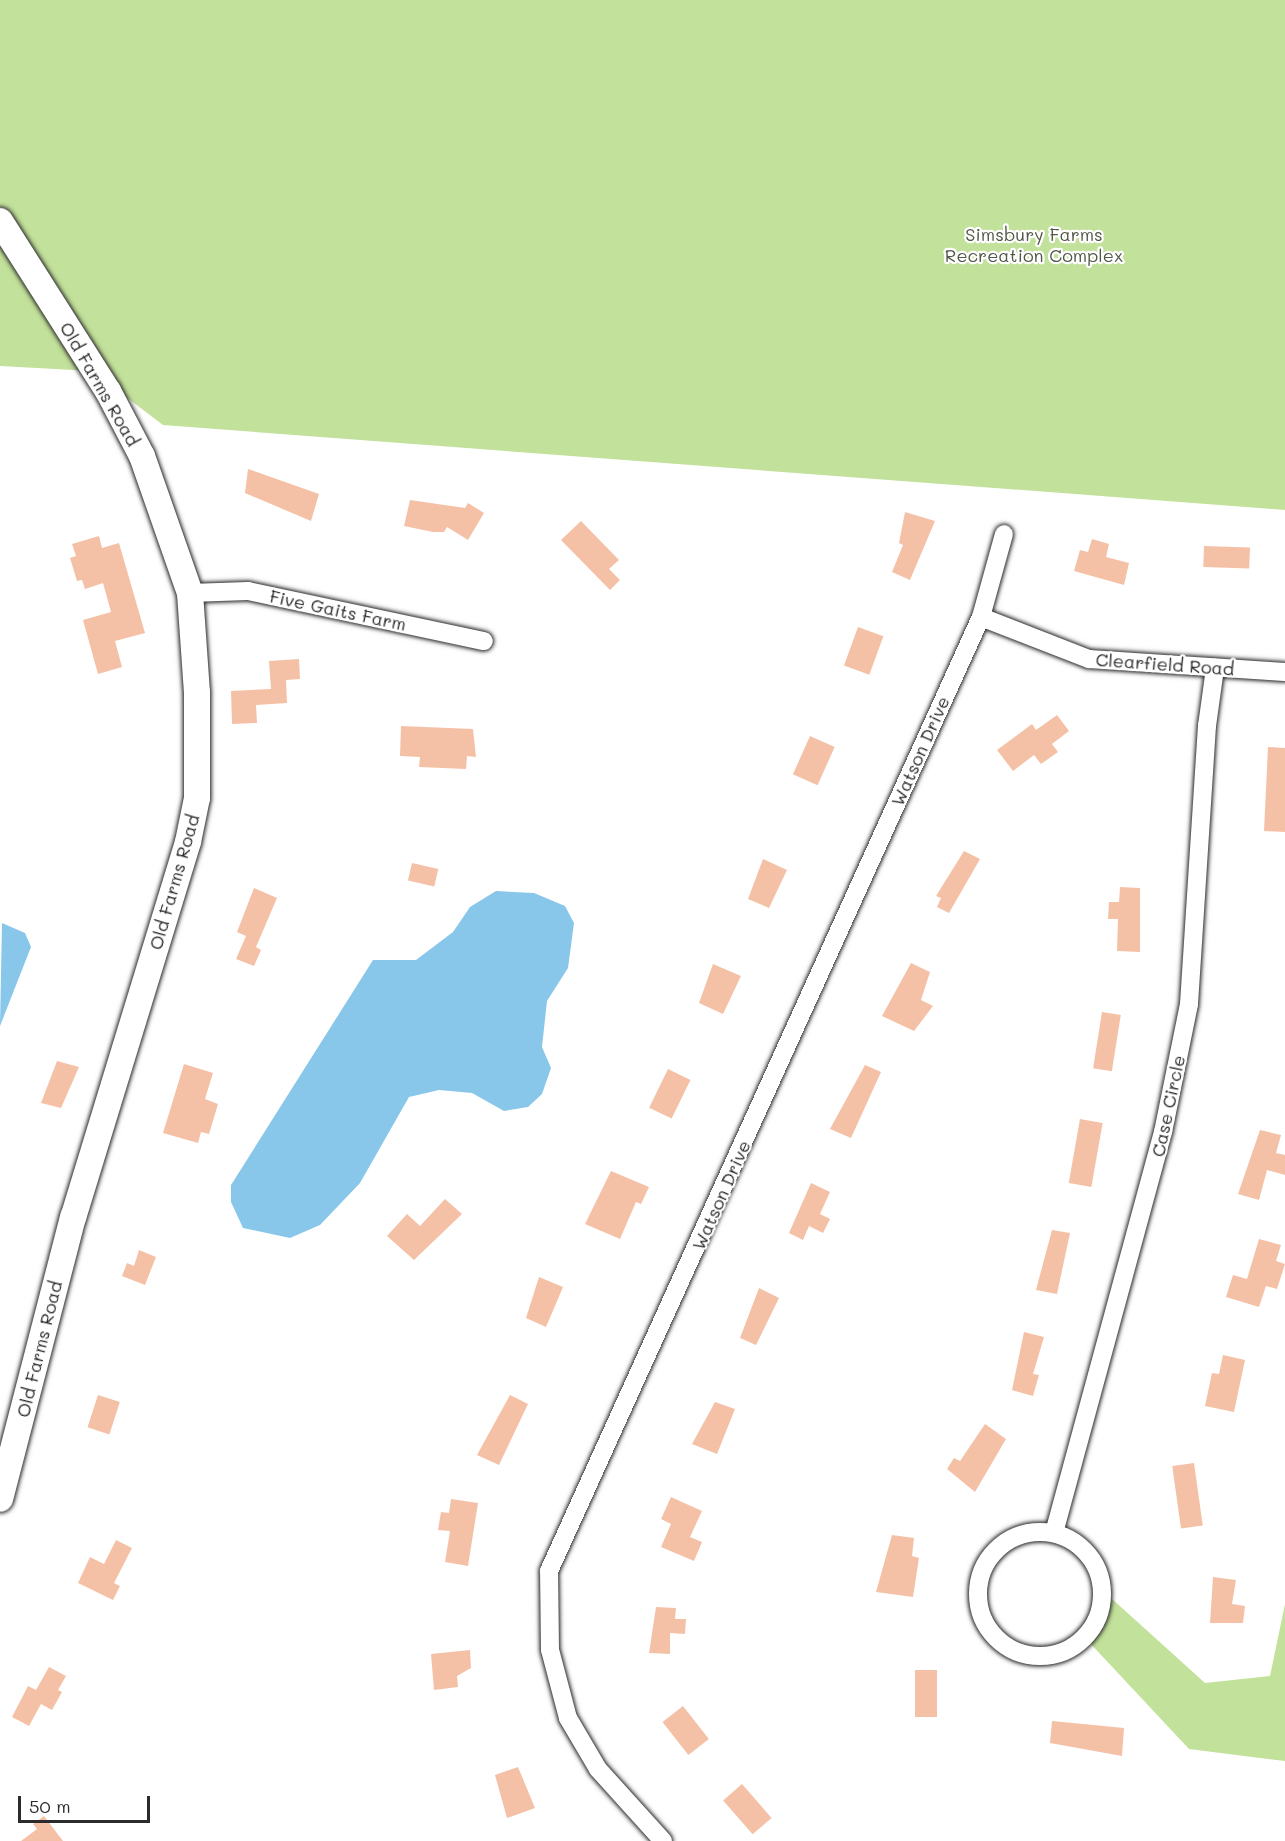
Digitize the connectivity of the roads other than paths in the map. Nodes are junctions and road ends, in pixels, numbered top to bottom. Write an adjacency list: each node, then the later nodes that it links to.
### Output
1 (0, 221): 3 (street, Old Farms Road)
2 (1004, 534): 4 (street, Watson Drive)
3 (190, 593): 5 (street, Five Gaits Farm); 8 (street, Old Farms Road)
4 (981, 617): 6 (street, Clearfield Road); 10 (street, Watson Drive)
5 (484, 641)
6 (1215, 668): 7 (street, Clearfield Road); 9 (street, Case Circle)
7 (1285, 672)
8 (0, 1499)
9 (1054, 1533): 9 (street)
10 (663, 1841)

